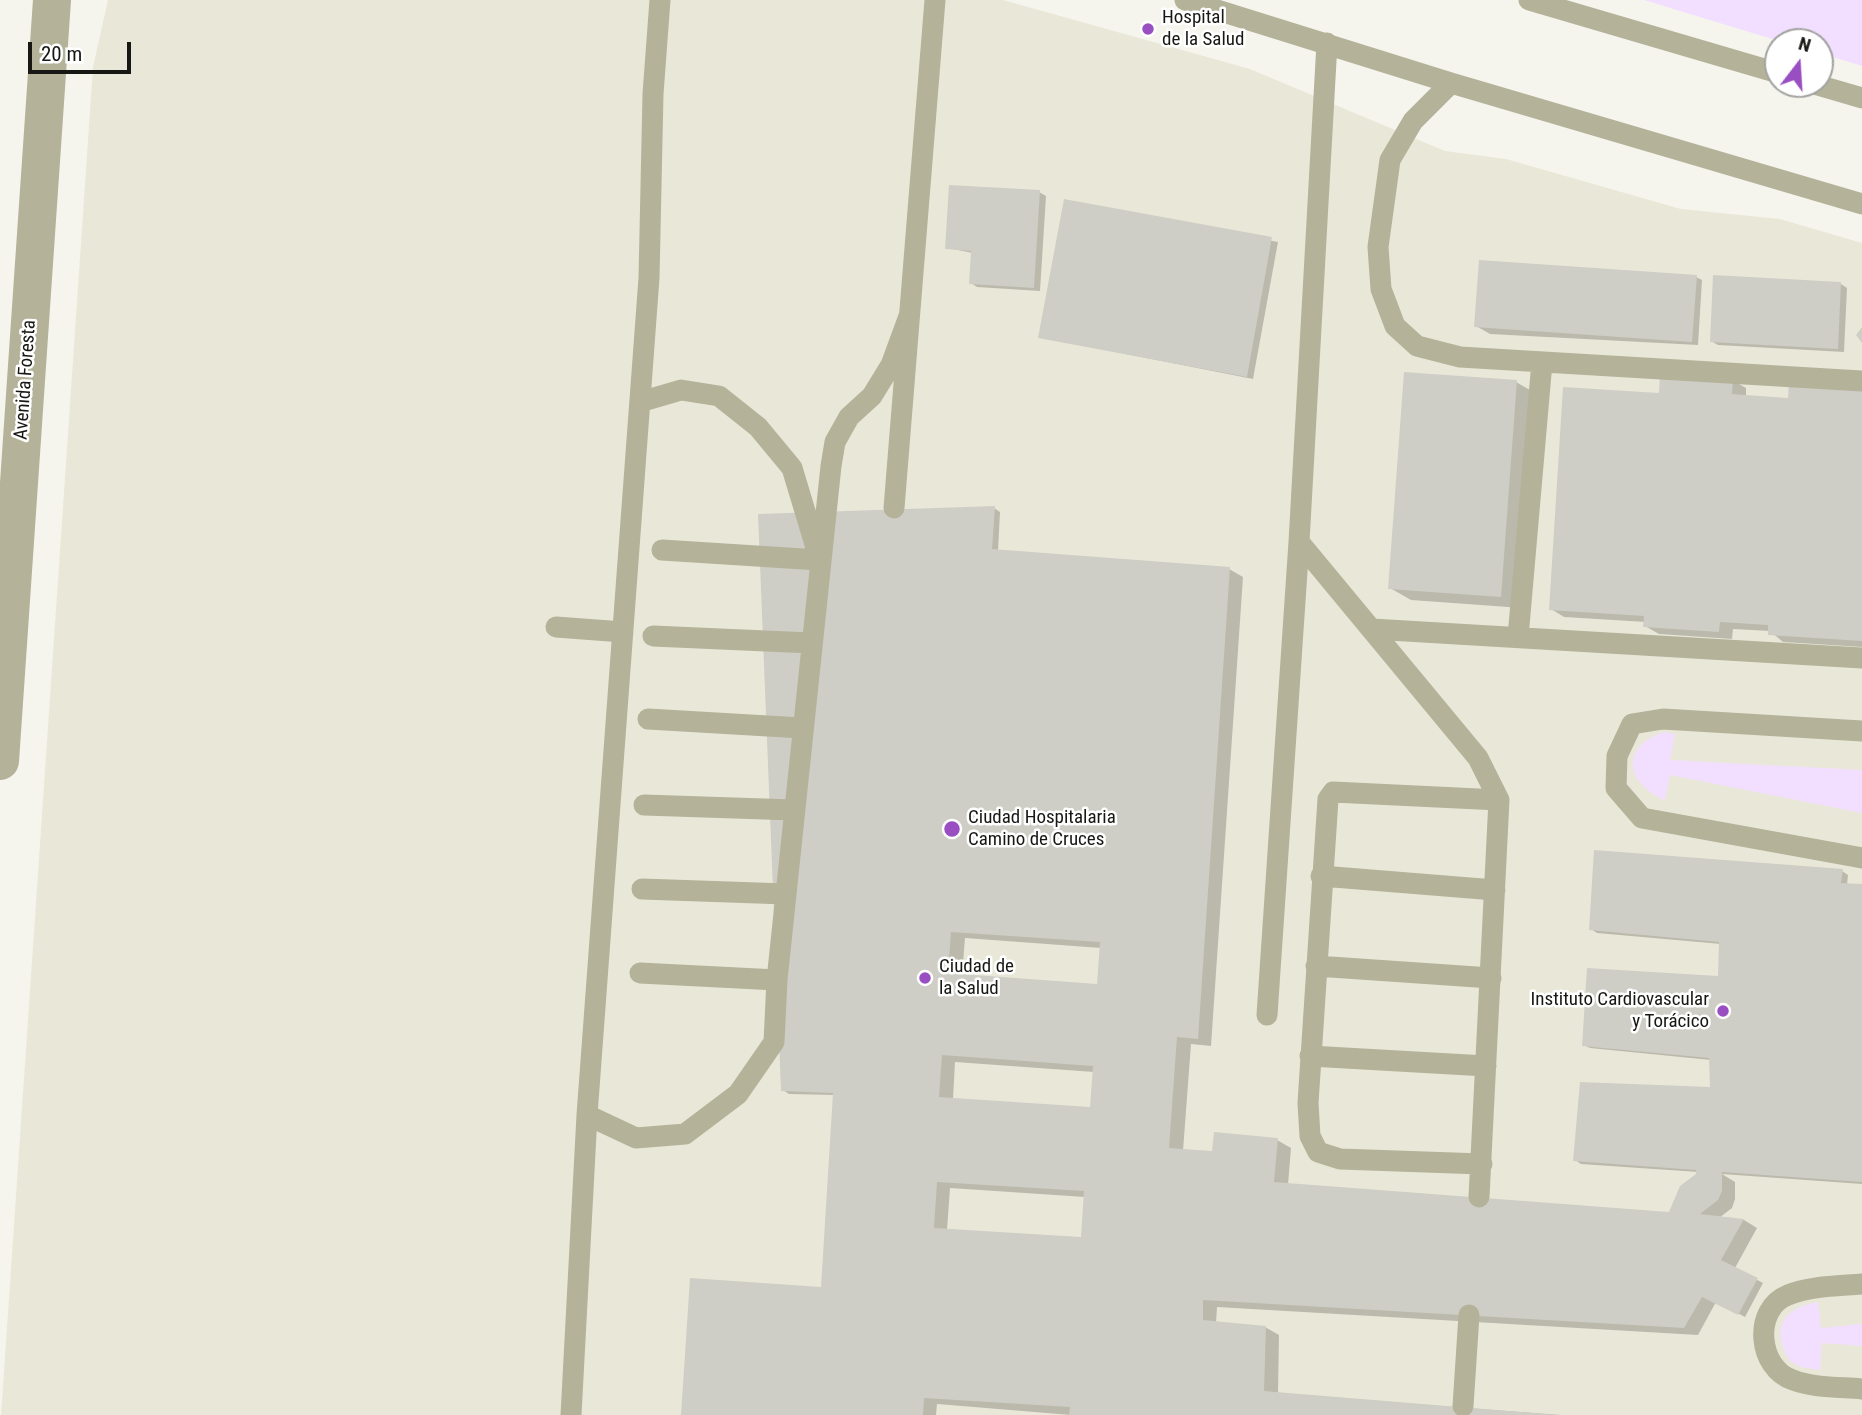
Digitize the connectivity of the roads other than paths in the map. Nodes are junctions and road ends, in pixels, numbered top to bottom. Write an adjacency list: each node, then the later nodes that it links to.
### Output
1 (52, 0): 30 (street, Avenida Foresta)
2 (660, 0): 15 (lane)
3 (935, 0): 12 (lane)
4 (1185, 0): 6 (lane)
5 (1529, 0): 7 (lane)
6 (1327, 43): 8 (lane); 17 (lane)
7 (1764, 69)
8 (1451, 83): 11 (lane); 13 (lane)
9 (1834, 90): 10 (lane)
10 (1862, 98)
11 (1862, 204)
12 (909, 316): 16 (lane); 19 (lane)
13 (1542, 362): 14 (lane); 24 (lane)
14 (1862, 381)
15 (640, 402): 19 (lane); 22 (lane)
16 (894, 508)
17 (1299, 542): 21 (lane); 43 (lane)
18 (662, 550): 19 (lane)
19 (819, 560): 25 (lane)
20 (556, 627): 22 (lane)
21 (1372, 628): 24 (lane); 31 (lane)
22 (623, 632): 46 (lane)
23 (653, 636): 25 (lane)
24 (1518, 637): 26 (lane)
25 (811, 643): 28 (lane)
26 (1862, 658)
27 (648, 719): 28 (lane)
28 (802, 728): 33 (lane)
29 (1862, 731): 34 (lane)
30 (0, 761)
31 (1499, 800): 35 (lane); 37 (lane)
32 (644, 805): 33 (lane)
33 (794, 810): 38 (lane)
34 (1862, 858)
35 (1321, 876): 37 (lane); 39 (lane)
36 (642, 889): 38 (lane)
37 (1495, 890): 41 (lane)
38 (786, 894): 42 (lane)
39 (1316, 966): 41 (lane); 44 (lane)
40 (640, 973): 42 (lane)
41 (1491, 978): 45 (lane)
42 (777, 981): 46 (lane)
43 (1266, 1015)
44 (1310, 1056): 45 (lane); 47 (lane)
45 (1486, 1066): 47 (lane)
46 (587, 1115): 53 (lane)
47 (1482, 1164): 48 (lane)
48 (1479, 1198)
49 (1862, 1284): 51 (lane)
50 (1469, 1315): 52 (lane)
51 (1862, 1389)
52 (1463, 1406)
53 (570, 1415)

